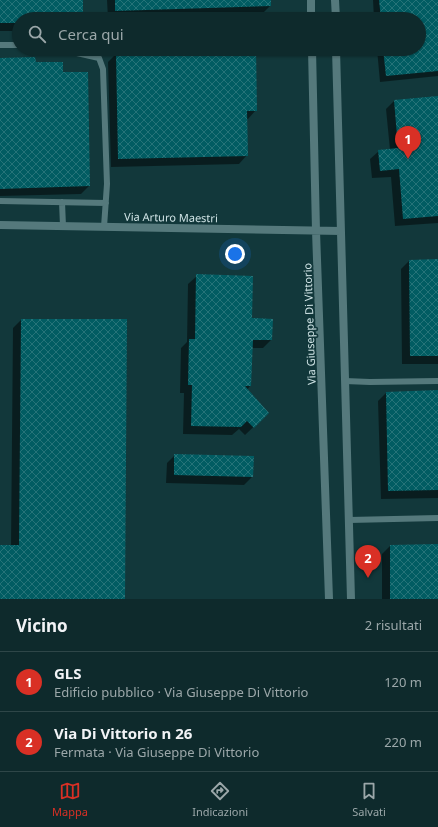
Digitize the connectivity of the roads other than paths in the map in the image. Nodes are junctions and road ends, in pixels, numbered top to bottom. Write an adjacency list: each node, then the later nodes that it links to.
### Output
1 (311, 0): 3 (street)
2 (335, 0): 4 (street)
3 (311, 12)
4 (336, 12)
5 (0, 45): 6 (lane)
6 (12, 45)
7 (90, 56): 12 (lane)
8 (312, 56): 16 (street, Via Giuseppe Di Vittorio)
9 (336, 56): 17 (street)
10 (0, 200): 11 (lane)
11 (62, 202): 12 (lane); 14 (lane)
12 (106, 203): 15 (lane)
13 (0, 225): 14 (street, Via Arturo Maestri)
14 (63, 226): 15 (street, Via Arturo Maestri)
15 (104, 227): 16 (street, Via Arturo Maestri)
16 (316, 231): 17 (street, Via Arturo Maestri); 22 (street, Via Giuseppe Di Vittorio)
17 (341, 232): 18 (street)
18 (345, 381): 19 (lane); 21 (street)
19 (438, 381)
20 (438, 518): 21 (lane)
21 (349, 520): 23 (street)
22 (329, 599)
23 (351, 599)

